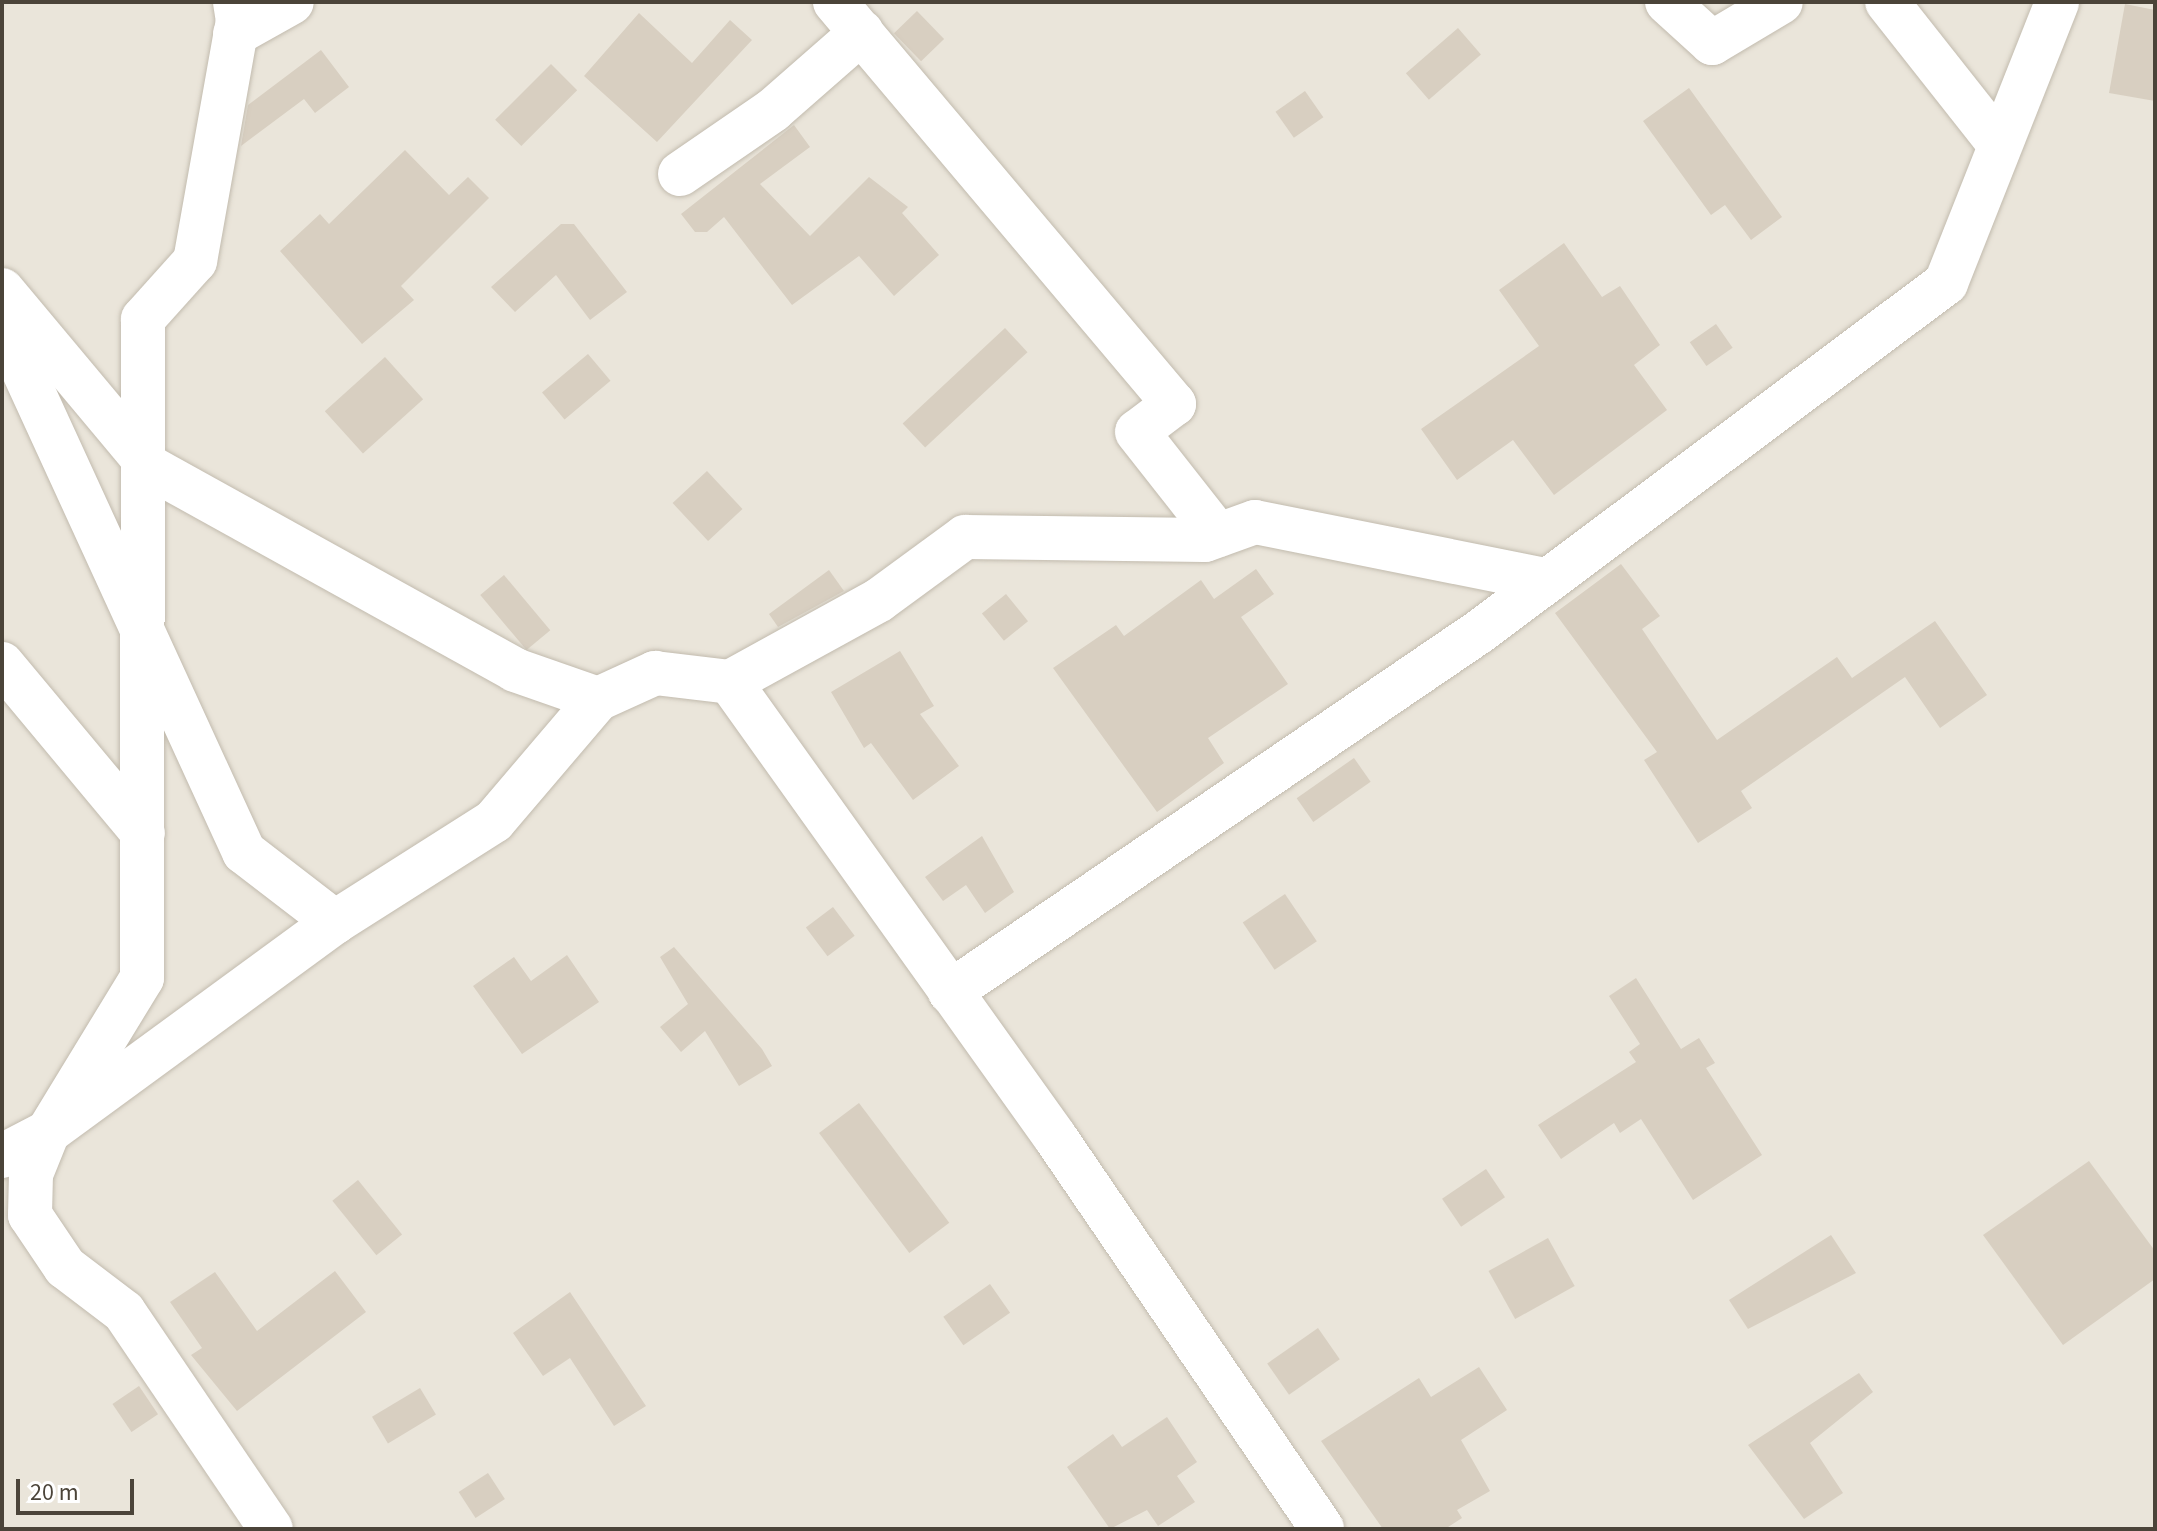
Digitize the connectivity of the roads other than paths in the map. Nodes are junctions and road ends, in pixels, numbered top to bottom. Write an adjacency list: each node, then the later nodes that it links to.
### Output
1 (292, 2): 7 (street)
2 (1667, 2): 3 (street)
3 (1781, 2)
4 (1887, 2): 8 (street)
5 (2057, 2): 8 (street)
6 (848, 17): 9 (street); 13 (street)
7 (235, 18): 12 (street)
8 (1999, 144): 14 (street)
9 (680, 174)
10 (2, 290): 12 (street)
11 (2, 324): 15 (street)
12 (144, 462): 15 (street); 18 (street)
13 (1218, 535): 14 (street); 17 (street)
14 (1541, 579): 21 (street)
15 (144, 642): 19 (street); 20 (street)
16 (2, 664): 19 (street)
17 (730, 682): 18 (street); 21 (street)
18 (598, 699): 20 (street)
19 (143, 833): 22 (street)
20 (335, 922): 22 (street)
21 (950, 992): 25 (street)
22 (48, 1132): 23 (street); 24 (street)
23 (2, 1156)
24 (271, 1529)
25 (1322, 1529)

